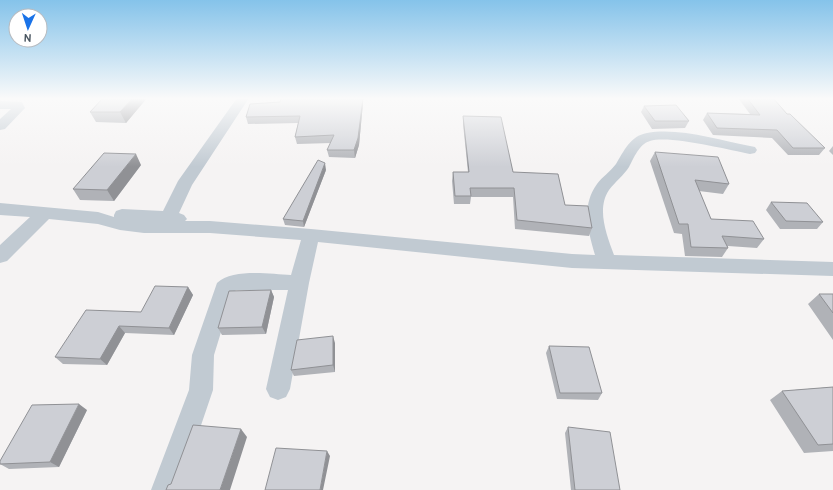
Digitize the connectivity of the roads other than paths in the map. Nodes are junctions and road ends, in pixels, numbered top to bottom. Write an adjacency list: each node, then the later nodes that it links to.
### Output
1 (227, 121): 5 (street)
2 (750, 150): 8 (street)
3 (0, 209): 4 (street)
4 (45, 213): 5 (street); 7 (street)
5 (156, 222): 6 (street)
6 (311, 235): 8 (street); 10 (street)
7 (0, 256)
8 (606, 262): 9 (street)
9 (833, 269)
10 (299, 283): 11 (street); 12 (street)
11 (278, 389)
12 (165, 490)

